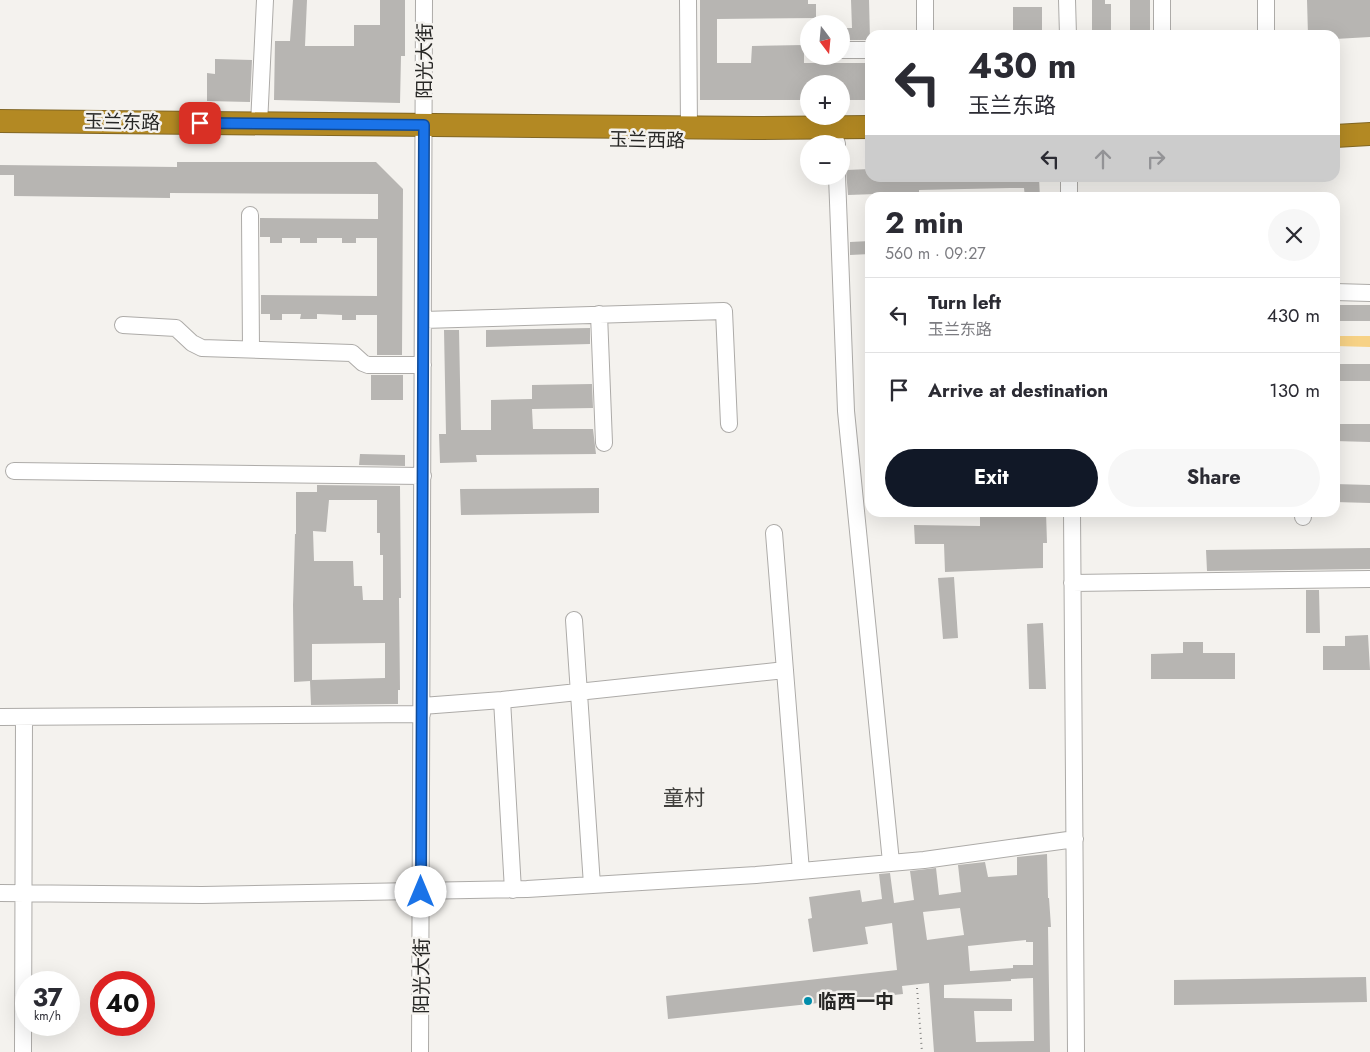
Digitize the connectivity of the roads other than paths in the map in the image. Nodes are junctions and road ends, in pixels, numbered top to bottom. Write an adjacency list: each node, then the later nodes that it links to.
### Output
1 (265, 0): 17 (street)
2 (424, 0): 20 (street, 阳光大街)
3 (688, 0): 19 (street)
4 (925, 0): 8 (street)
5 (1067, 0): 9 (street)
6 (1162, 0): 10 (street)
7 (1266, 0): 11 (street)
8 (925, 30)
9 (1068, 30)
10 (1162, 30)
11 (1266, 30)
12 (850, 50): 13 (street)
13 (865, 50)
14 (0, 121): 17 (highway, 玉兰东路)
15 (1370, 122): 16 (highway)
16 (1340, 123)
17 (260, 124): 20 (highway, 玉兰东路)
18 (865, 127): 19 (highway, 玉兰西路)
19 (689, 128): 20 (highway, 玉兰西路)
20 (424, 132): 21 (highway, 玉兰东路); 25 (highway, 玉兰西路); 32 (street, 阳光大街)
21 (0, 134)
22 (1370, 134): 23 (highway)
23 (1340, 136)
24 (865, 140): 26 (highway, 玉兰西路)
25 (800, 141)
26 (850, 141)
27 (837, 185): 52 (street)
28 (250, 215): 34 (street)
29 (1340, 292): 30 (street)
30 (1370, 292)
31 (600, 314): 32 (street); 36 (street); 37 (street)
32 (423, 320): 35 (street, 阳光大街)
33 (123, 325): 34 (street)
34 (251, 350): 35 (street)
35 (423, 365): 39 (street, 阳光大街)
36 (728, 424)
37 (604, 443)
38 (14, 471): 39 (street)
39 (422, 476): 48 (street, 阳光大街)
40 (1072, 517): 43 (street)
41 (774, 534): 45 (street)
42 (1370, 579): 43 (street)
43 (1072, 583): 51 (street)
44 (574, 620): 46 (street)
45 (785, 670): 46 (street); 53 (street)
46 (578, 692): 47 (street); 54 (street)
47 (502, 700): 48 (street); 55 (street)
48 (422, 710): 50 (street); 56 (street, 阳光大街)
49 (0, 717): 50 (street)
50 (24, 717): 58 (street)
51 (1074, 839): 52 (street); 61 (street)
52 (891, 862): 53 (street)
53 (800, 871): 54 (street)
54 (592, 885): 55 (street)
55 (513, 890): 56 (street)
56 (421, 892): 58 (street); 60 (street, 阳光大街)
57 (0, 893): 58 (street)
58 (23, 893): 59 (street)
59 (23, 1052)
60 (420, 1052)
61 (1076, 1052)

